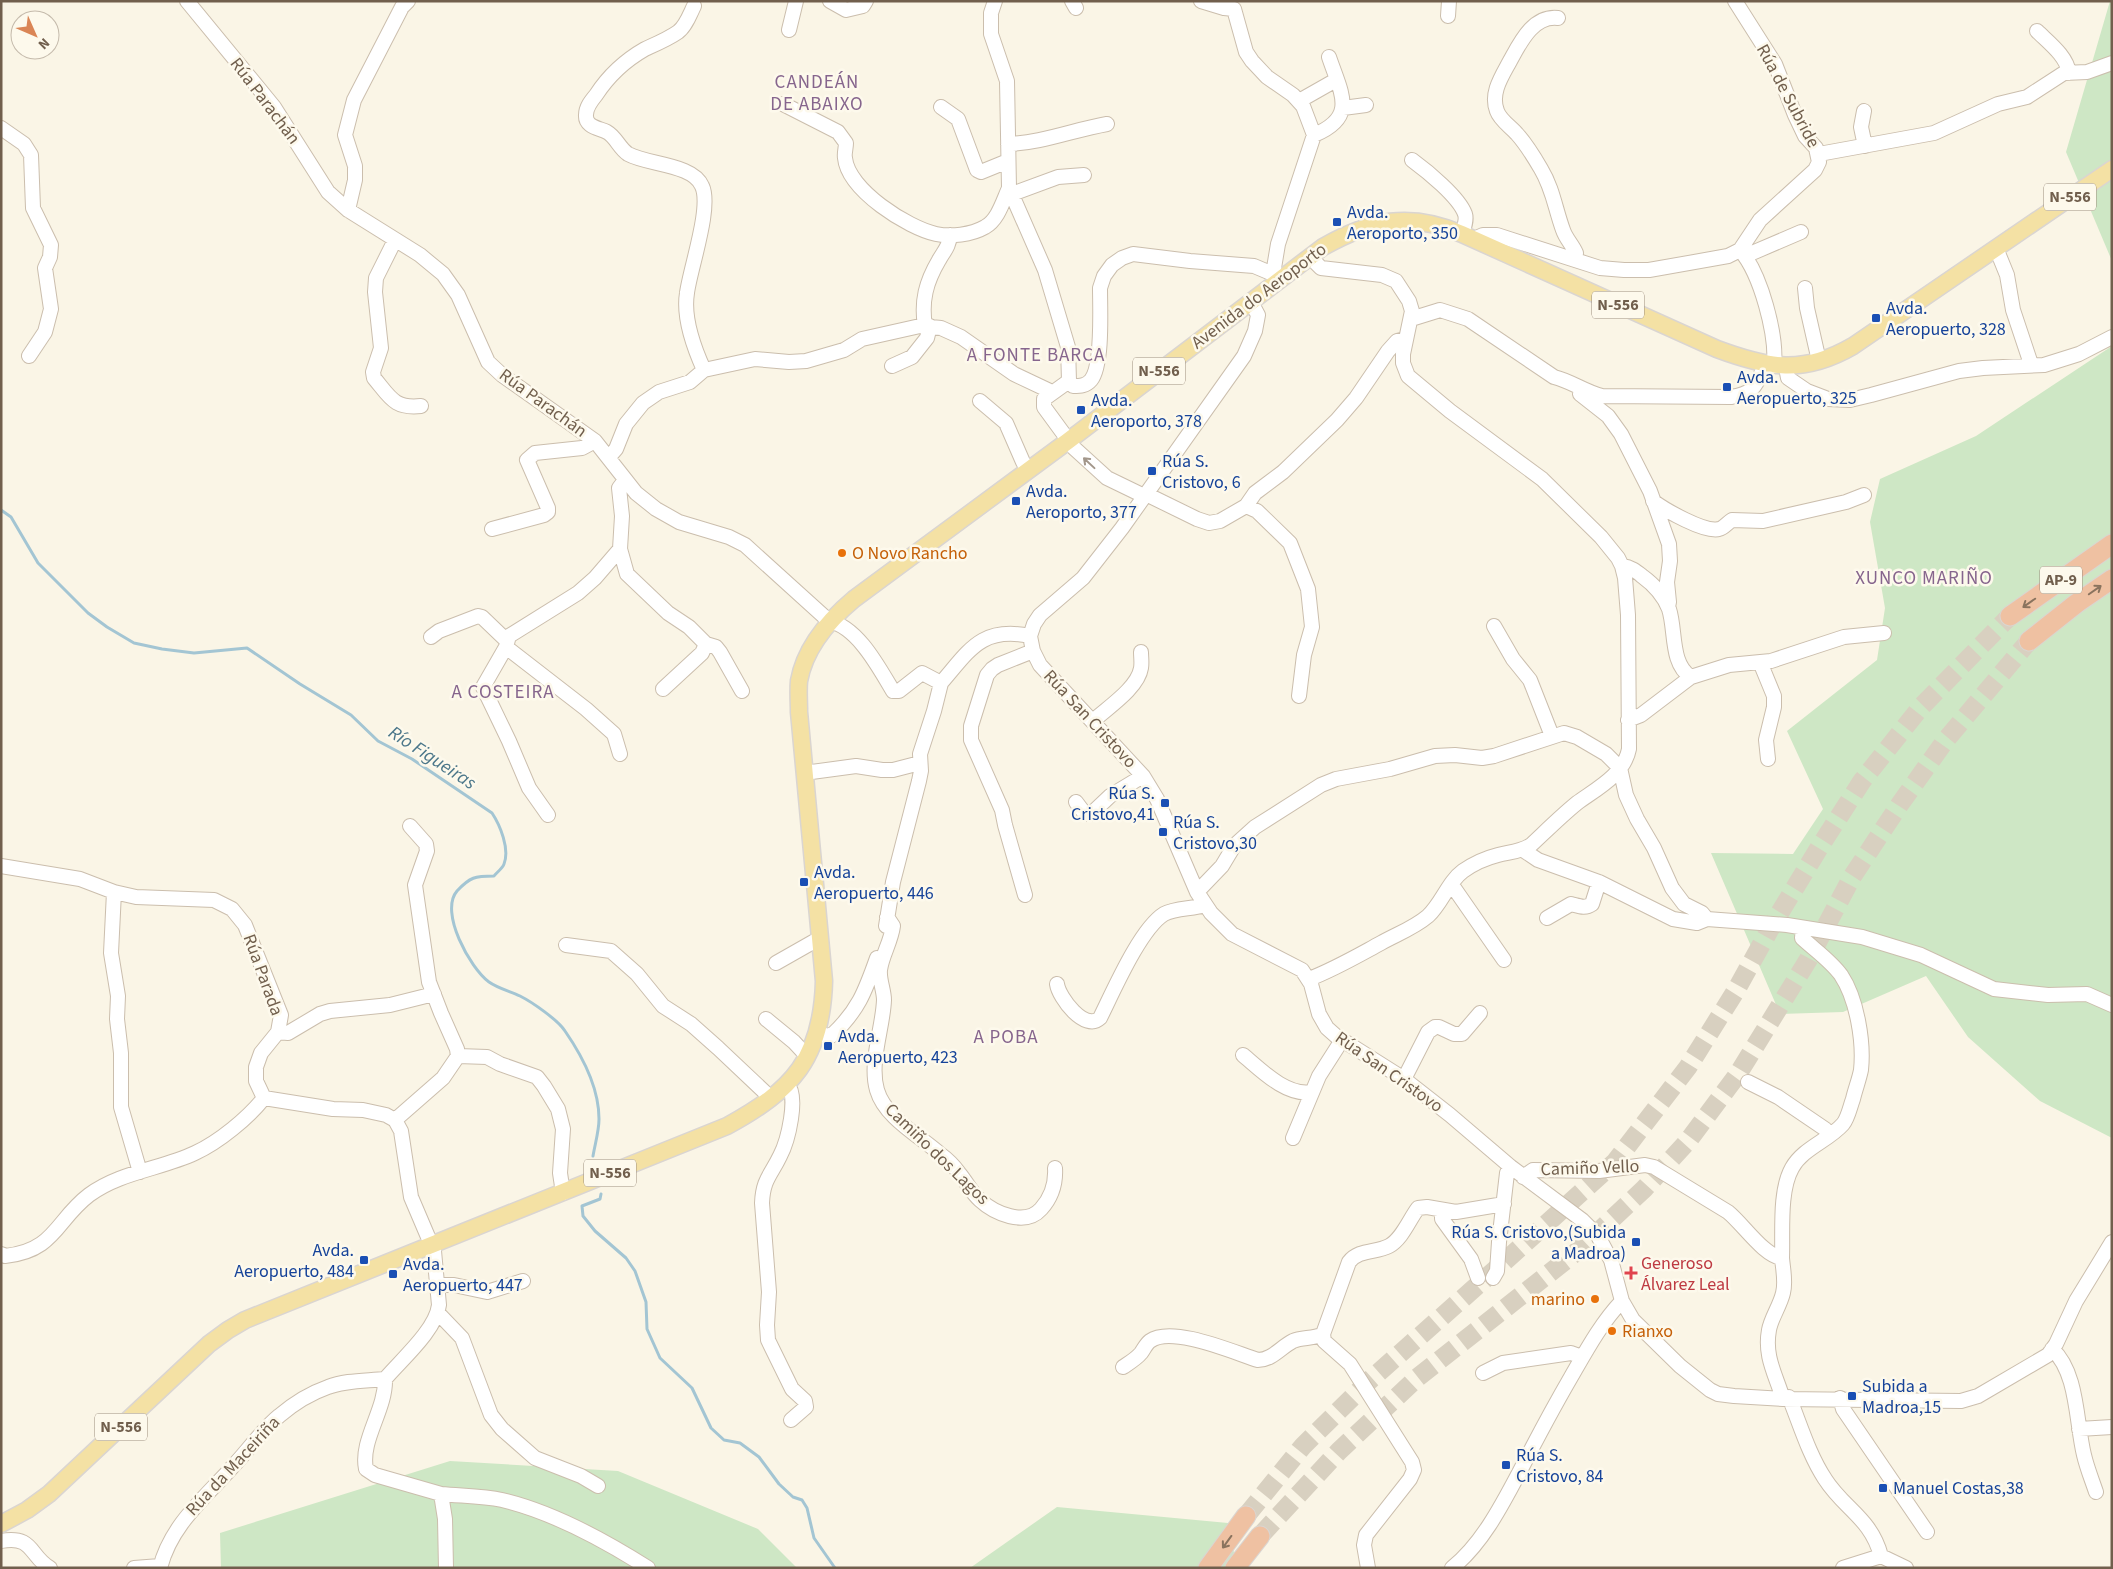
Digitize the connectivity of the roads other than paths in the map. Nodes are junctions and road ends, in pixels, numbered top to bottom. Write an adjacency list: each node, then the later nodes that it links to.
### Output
1 (187, 1): 37 (street, Rúa Parachán)
2 (408, 1): 37 (street)
3 (796, 1): 14 (street)
4 (830, 1): 5 (street)
5 (866, 1)
6 (995, 1): 29 (street)
7 (1201, 1): 10 (street)
8 (1449, 1): 12 (street)
9 (1735, 1): 31 (street, Rúa de Subride)
10 (1238, 5): 20 (street)
11 (694, 6): 58 (street)
12 (1448, 16)
13 (1558, 18): 45 (street)
14 (790, 30)
15 (2037, 31): 18 (street)
16 (1329, 57): 19 (street)
17 (2112, 63): 18 (street)
18 (2069, 73): 30 (street)
19 (1336, 80): 20 (street); 24 (street)
20 (1299, 101): 28 (street)
21 (783, 104): 39 (street)
22 (1366, 105): 24 (street)
23 (941, 107): 33 (street)
24 (1343, 108): 28 (street)
25 (1864, 111): 30 (street)
26 (1107, 124): 29 (street)
27 (1, 128): 53 (street)
28 (1314, 135): 46 (street)
29 (1008, 144): 33 (street)
30 (1865, 146): 31 (street)
31 (1819, 154): 43 (street, Rúa de Subride)
32 (1412, 160): 40 (street)
33 (1008, 161): 36 (street)
34 (2112, 169): 42 (main road, Avenida do Aeroporto / N-556)
35 (1084, 175): 36 (street)
36 (1010, 191): 39 (street); 60 (street)
37 (348, 210): 41 (street, Rúa Parachán)
38 (1802, 232): 43 (street)
39 (950, 235): 50 (street)
40 (1468, 236): 44 (main road, Avenida do Aeroporto / N-556); 45 (street); 57 (main road, Avenida do Aeroporto / N-556)
41 (395, 240): 63 (street); 64 (street, Rúa Parachán)
42 (1996, 248): 54 (main road, Avenida do Aeroporto / N-556); 55 (street)
43 (1743, 253): 45 (street); 57 (street)
44 (1310, 257): 46 (main road, Avenida do Aeroporto / N-556); 49 (street)
45 (1575, 260)
46 (1276, 277): 48 (main road, Avenida do Aeroporto / N-556); 60 (street)
47 (1805, 288): 54 (street)
48 (1250, 302): 65 (main road, Avenida do Aeroporto / N-556); 69 (street)
49 (1411, 319): 52 (street); 59 (street)
50 (928, 326): 56 (street); 58 (street); 61 (street)
51 (2112, 337): 55 (street)
52 (1405, 339): 72 (street); 76 (street)
53 (29, 356)
54 (1819, 361): 57 (main road, Avenida do Aeroporto / N-556)
55 (2031, 364): 57 (street)
56 (892, 366)
57 (1775, 366): 59 (street)
58 (704, 370): 66 (street)
59 (1554, 377): 71 (street)
60 (1069, 381): 61 (street)
61 (1052, 392): 65 (street)
62 (980, 401): 67 (street)
63 (421, 406)
64 (595, 441): 66 (street, Rúa Parachán); 73 (street)
65 (1068, 441): 67 (main road, Avenida do Aeroporto / N-556); 69 (street, one-way to 65)
66 (609, 457): 68 (street, Rúa Parachán)
67 (1029, 470): 80 (main road, Avenida do Aeroporto / N-556)
68 (625, 480): 75 (street); 80 (street, Rúa Parachán)
69 (1145, 495): 72 (street); 83 (street)
70 (1864, 495): 71 (street)
71 (1653, 501): 78 (street)
72 (1246, 506): 95 (street)
73 (492, 529)
74 (2112, 544): 79 (highway, AP-9, one-way to 79)
75 (620, 549): 86 (street); 87 (street)
76 (1622, 566): 78 (street); 96 (street)
77 (2112, 578): 85 (highway, AP-9, one-way to 77)
78 (1668, 607): 91 (street)
79 (2010, 616)
80 (830, 621): 92 (street, Rúa Parachán); 103 (main road, Avenida do Aeroporto / N-556)
81 (1494, 626): 98 (street)
82 (1884, 633): 90 (street)
83 (1030, 636): 88 (street, Rúa San Cristovo); 92 (street)
84 (432, 638): 86 (street)
85 (2030, 641)
86 (506, 644): 99 (street); 106 (street)
87 (706, 644): 93 (street); 94 (street)
88 (1033, 651): 97 (street, Rúa San Cristovo); 114 (street)
89 (1141, 652): 97 (street)
90 (1760, 662): 91 (street); 100 (street)
91 (1691, 676): 96 (street)
92 (941, 683): 101 (street)
93 (663, 689)
94 (742, 691)
95 (1299, 696)
96 (1628, 720): 102 (street)
97 (1093, 721): 104 (street, Rúa San Cristovo)
98 (1552, 736): 102 (street); 113 (street)
99 (620, 754)
100 (1768, 760)
101 (920, 764): 103 (street); 116 (street)
102 (1620, 768): 108 (street); 118 (street)
103 (804, 773): 120 (main road, Avenida do Aeroporto / N-556)
104 (1143, 776): 105 (street); 113 (street, Rúa San Cristovo)
105 (1076, 802)
106 (548, 815)
107 (410, 826): 126 (street)
108 (1523, 850): 110 (street); 111 (street)
109 (1, 866): 112 (street, Rúa Parada)
110 (1599, 882): 117 (street); 118 (street)
111 (1452, 885): 122 (street); 124 (street)
112 (114, 892): 130 (street, Rúa Parada); 147 (street)
113 (1197, 892): 115 (street, Rúa San Cristovo)
114 (1025, 895)
115 (1205, 905): 124 (street, Rúa San Cristovo); 125 (street)
116 (887, 917): 131 (street); 145 (street, Camiño dos Lagos)
117 (1547, 918)
118 (1708, 919): 119 (street)
119 (1803, 928): 127 (street); 143 (street)
120 (820, 938): 123 (street); 131 (main road, Avenida do Aeroporto / N-556)
121 (566, 945): 141 (street)
122 (1504, 960)
123 (776, 963)
124 (1310, 979): 132 (street, Rúa San Cristovo)
125 (1057, 984)
126 (434, 994): 130 (street); 134 (street)
127 (2112, 1005)
128 (1480, 1013): 136 (street)
129 (766, 1019): 135 (street)
130 (278, 1032): 140 (street, Rúa Parada)
131 (817, 1034): 135 (main road, Avenida do Aeroporto / N-556)
132 (1342, 1040): 136 (street, Rúa San Cristovo); 139 (street)
133 (1243, 1055): 139 (street)
134 (458, 1056): 142 (street); 149 (street)
135 (807, 1056): 138 (main road, Avenida do Aeroporto / N-556)
136 (1404, 1079): 146 (street, Rúa San Cristovo)
137 (1748, 1082): 143 (street)
138 (787, 1084): 141 (main road, Avenida do Aeroporto / N-556); 170 (street)
139 (1311, 1092): 144 (street)
140 (264, 1098): 142 (street); 147 (street)
141 (771, 1098): 149 (main road, Avenida do Aeroporto / N-556)
142 (395, 1120): 153 (street)
143 (1830, 1135): 155 (street)
144 (1293, 1138)
145 (1055, 1168)
146 (1511, 1168): 148 (street, Rúa San Cristovo); 150 (street)
147 (140, 1172): 154 (street)
148 (1523, 1177): 155 (street, Camiño Vello); 160 (street, Rúa San Cristovo)
149 (563, 1192): 153 (main road, Avenida do Aeroporto / N-556)
150 (1504, 1204): 151 (street); 157 (street)
151 (1442, 1210): 156 (street); 162 (street)
152 (2112, 1242): 163 (street)
153 (430, 1244): 159 (street); 177 (main road, Avenida do Aeroporto / N-556)
154 (1, 1254)
155 (1782, 1258): 168 (street)
156 (1478, 1278)
157 (1493, 1278)
158 (523, 1281): 159 (street)
159 (438, 1285): 161 (street)
160 (1622, 1301): 164 (street); 168 (street, Rúa San Cristovo)
161 (438, 1313): 167 (street); 173 (street)
162 (1323, 1334): 165 (street); 190 (street)
163 (2052, 1349): 169 (street, Rúa San Cristovo); 172 (street)
164 (1582, 1357): 166 (street); 182 (street)
165 (1123, 1367)
166 (1483, 1373)
167 (385, 1379): 175 (street); 184 (street, Rúa da Maceiriña)
168 (1786, 1398): 169 (street, Rúa San Cristovo); 181 (street)
169 (1840, 1398): 178 (street)
170 (791, 1420)
171 (2112, 1427): 172 (street)
172 (2079, 1429): 174 (street)
173 (598, 1486)
174 (2096, 1492)
175 (441, 1494): 186 (street); 187 (street)
176 (1246, 1516): 188 (highway, one-way to 188)
177 (1, 1524)
178 (1927, 1532)
179 (1260, 1536): 189 (highway)
180 (1, 1541): 183 (street)
181 (1881, 1556): 191 (street); 192 (street)
182 (1459, 1565)
183 (43, 1566)
184 (160, 1567): 185 (street)
185 (134, 1568)
186 (446, 1568)
187 (648, 1568)
188 (1208, 1568)
189 (1235, 1568)
190 (1368, 1568)
191 (1843, 1568)
192 (1906, 1568)

